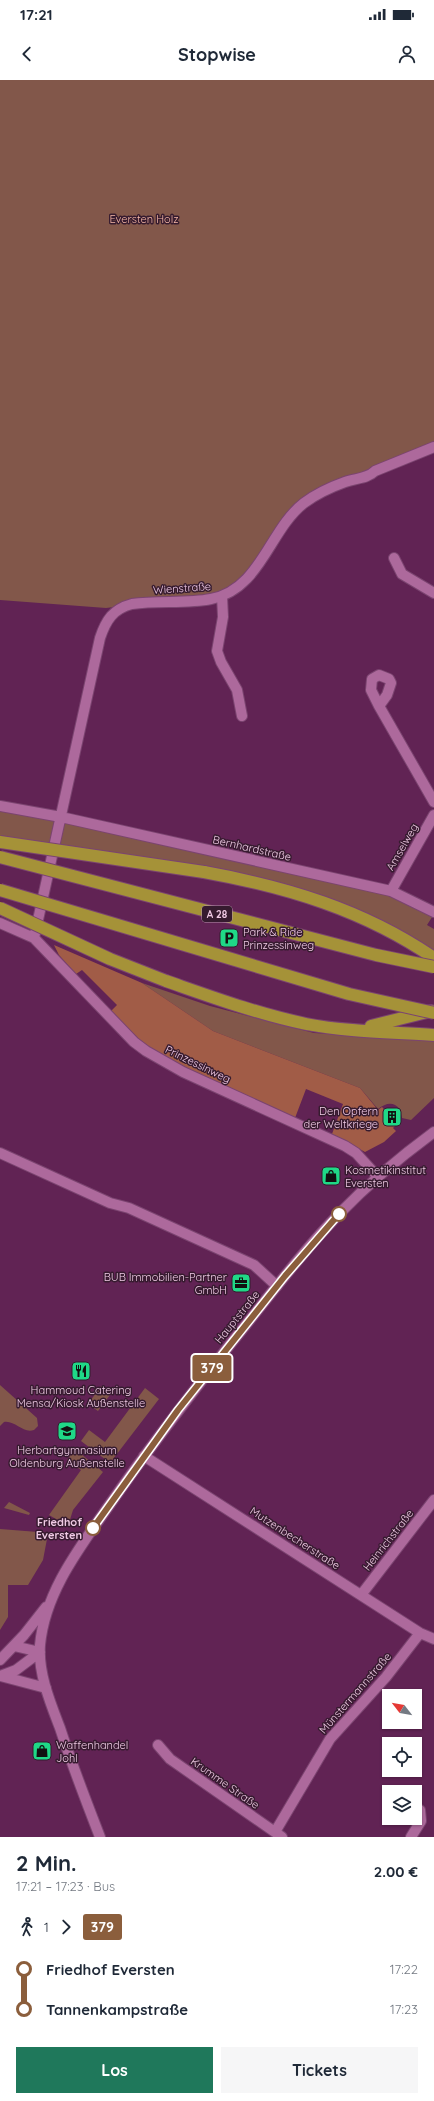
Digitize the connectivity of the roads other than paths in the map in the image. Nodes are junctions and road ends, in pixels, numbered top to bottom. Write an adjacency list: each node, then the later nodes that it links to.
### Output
1 (434, 447): 4 (street, Wienstraße)
2 (394, 558): 3 (street)
3 (434, 593)
4 (222, 596): 6 (street); 10 (street, Wienstraße)
5 (379, 706): 7 (street)
6 (242, 716)
7 (434, 802)
8 (0, 806): 10 (street)
9 (434, 815): 14 (street, Amselweg)
10 (61, 817): 14 (street, Bernhardstraße); 18 (street)
11 (0, 842): 19 (highway, bridge)
12 (0, 857): 20 (highway, A 28, bridge)
13 (0, 890): 21 (highway, bridge)
14 (391, 891): 16 (street, Bernhardstraße)
15 (0, 908): 22 (highway, bridge)
16 (434, 912)
17 (0, 923): 18 (street, Prinzessinweg)
18 (34, 938): 26 (street, Prinzessinweg)
19 (434, 958)
20 (434, 967)
21 (434, 1012): 22 (highway)
22 (356, 1030): 23 (highway)
23 (434, 1035)
24 (434, 1132): 26 (street, Hauptstraße)
25 (0, 1153): 27 (street)
26 (377, 1176): 27 (street, Hauptstraße)
27 (277, 1286): 28 (street, Hauptstraße)
28 (144, 1456): 30 (street, Mutzenbecherstraße); 31 (street, Hauptstraße)
29 (434, 1500): 30 (street, Heinrichstraße)
30 (361, 1595): 32 (street, Mutzenbecherstraße)
31 (51, 1602): 34 (street); 35 (street, Hauptstraße)
32 (420, 1633): 33 (street, Mutzenbecherstraße); 41 (street, Münstermannstraße)
33 (434, 1639)
34 (14, 1646): 35 (street); 36 (street)
35 (40, 1652): 37 (street); 38 (street, Hauptstraße)
36 (0, 1660)
37 (0, 1676): 38 (street)
38 (46, 1688): 42 (street, Hauptstraße)
39 (158, 1745): 41 (street, Krumme Straße)
40 (418, 1825): 43 (street)
41 (278, 1835)
42 (100, 1837)
43 (411, 1837)

